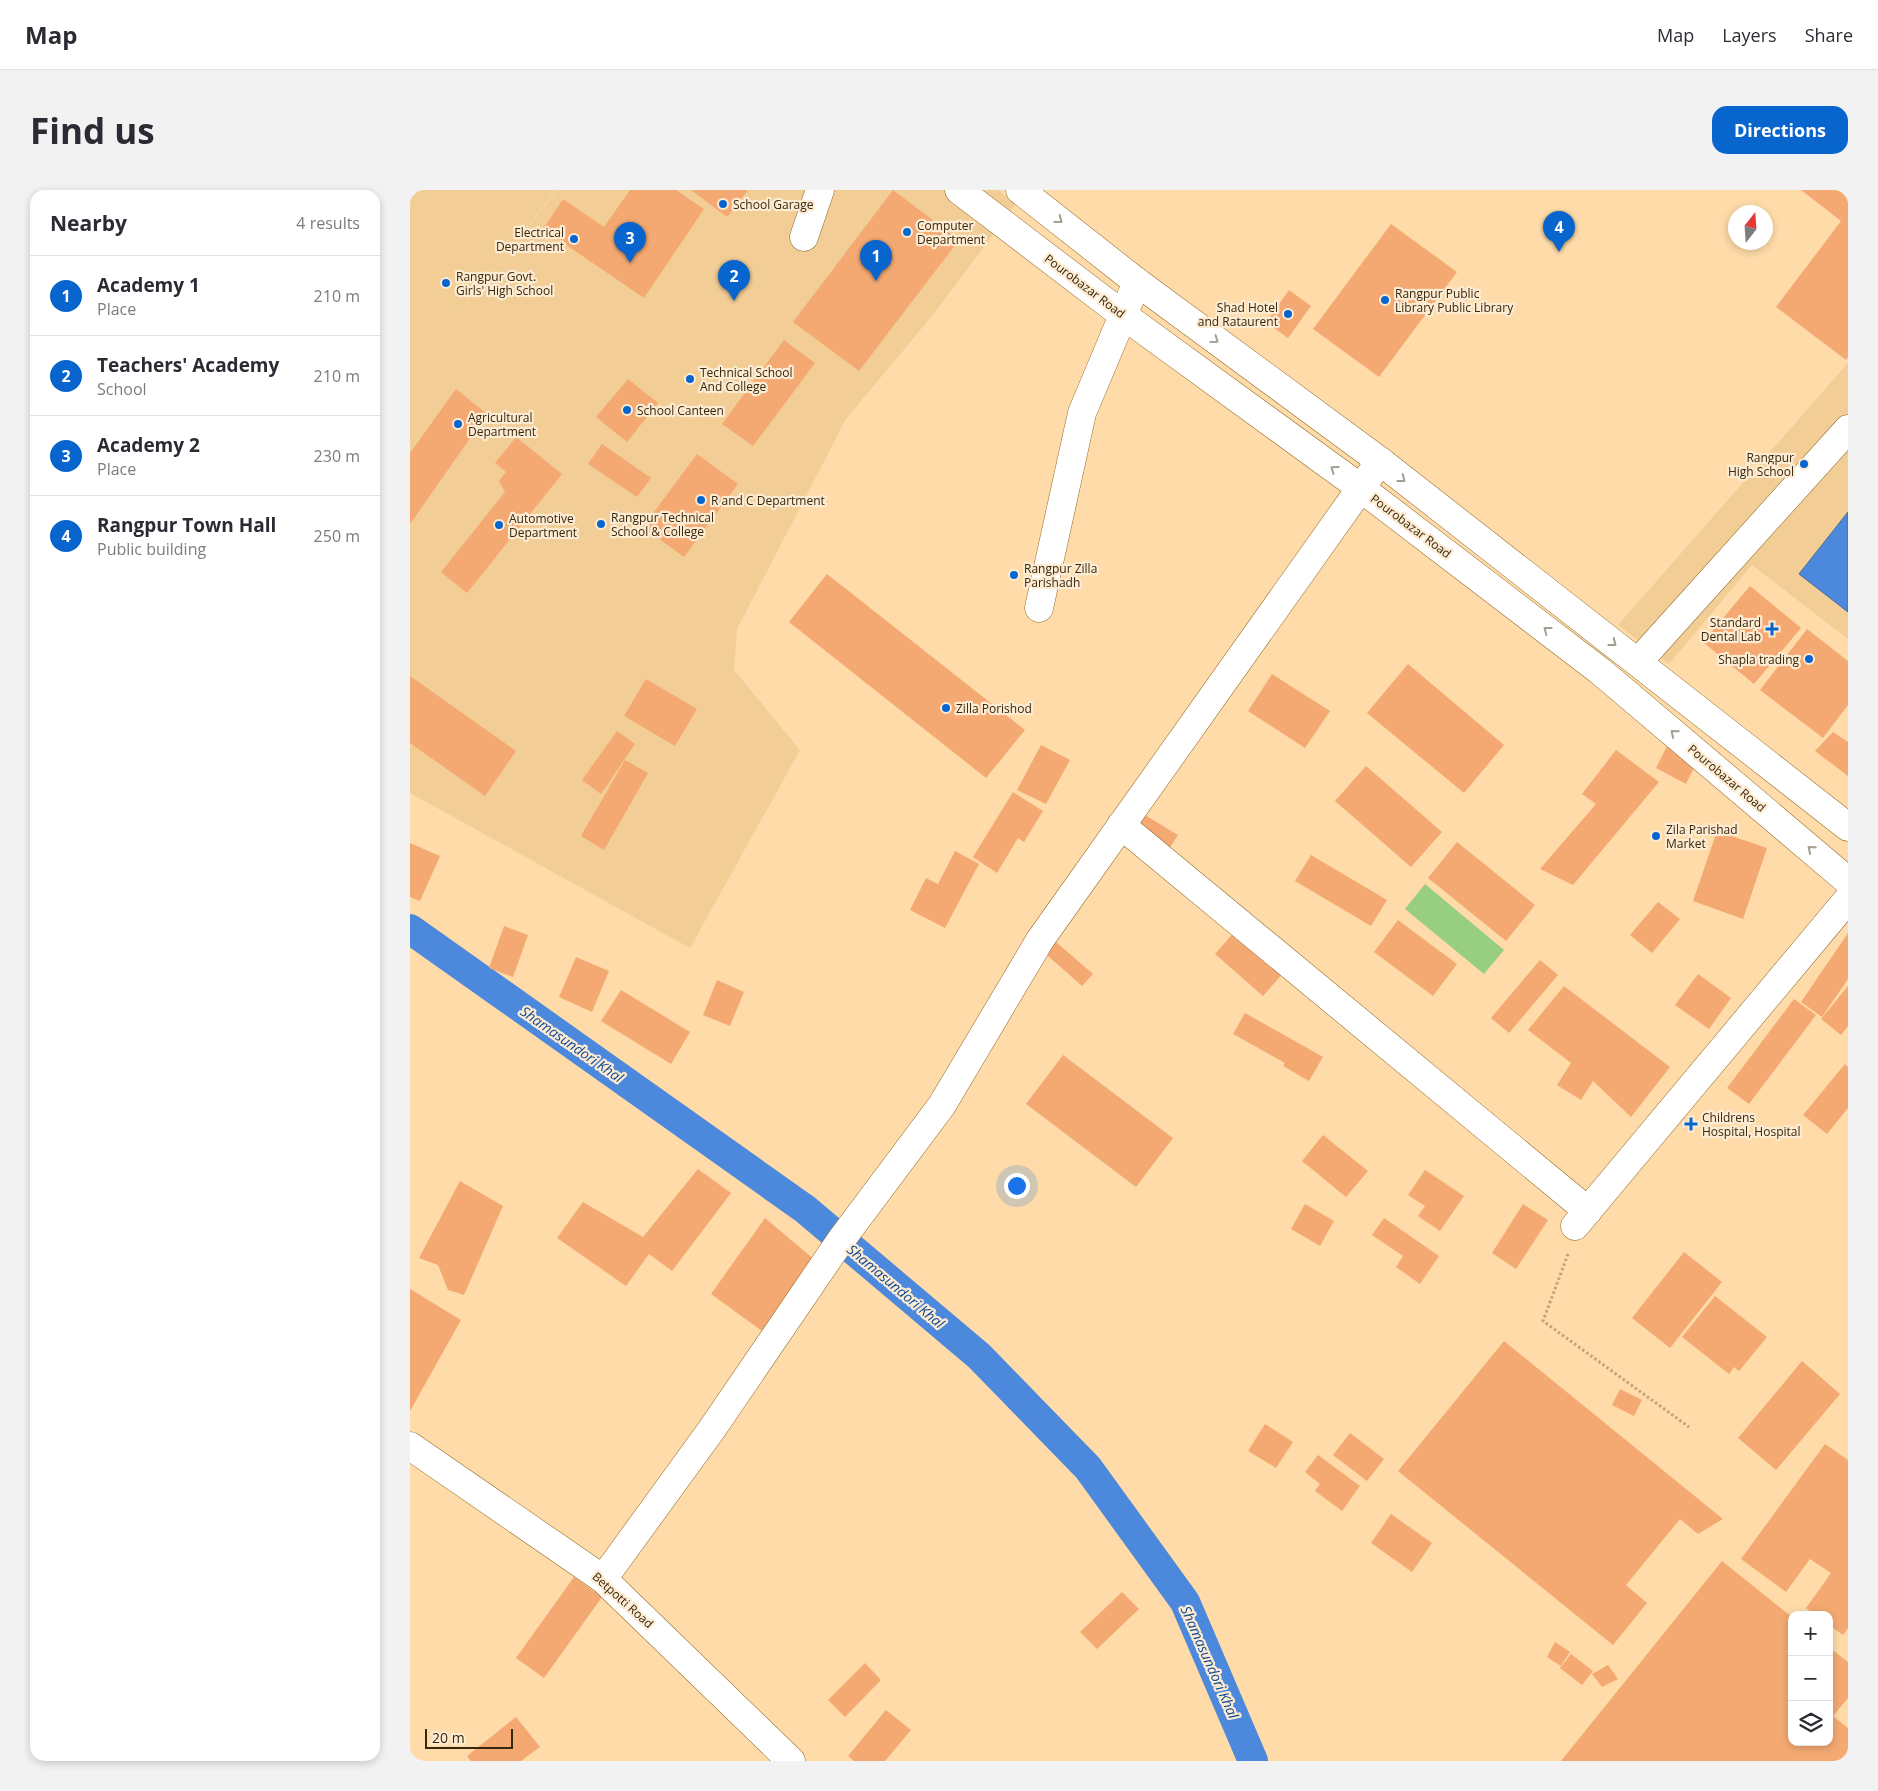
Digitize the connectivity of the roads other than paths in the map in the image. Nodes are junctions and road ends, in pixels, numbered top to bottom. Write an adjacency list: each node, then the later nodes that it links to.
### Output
1 (820, 190): 4 (main road)
2 (959, 190): 6 (main road, Pourobazar Road)
3 (1023, 191): 5 (main road, one-way to 5)
4 (804, 237)
5 (1137, 282): 6 (main road); 8 (main road, one-way to 8)
6 (1123, 315): 9 (main road, Pourobazar Road, one-way to 6); 10 (main road)
7 (1848, 429): 11 (main road)
8 (1380, 462): 9 (main road); 11 (main road, one-way to 11)
9 (1362, 489): 12 (main road); 14 (main road, Pourobazar Road, one-way to 9)
10 (1038, 608)
11 (1638, 662): 13 (main road)
12 (1121, 825): 15 (main road); 17 (main road)
13 (1848, 827)
14 (1848, 881)
15 (1848, 899)
16 (410, 1446): 17 (main road, Betpotti Road)
17 (603, 1579): 18 (main road, Betpotti Road)
18 (791, 1761)

